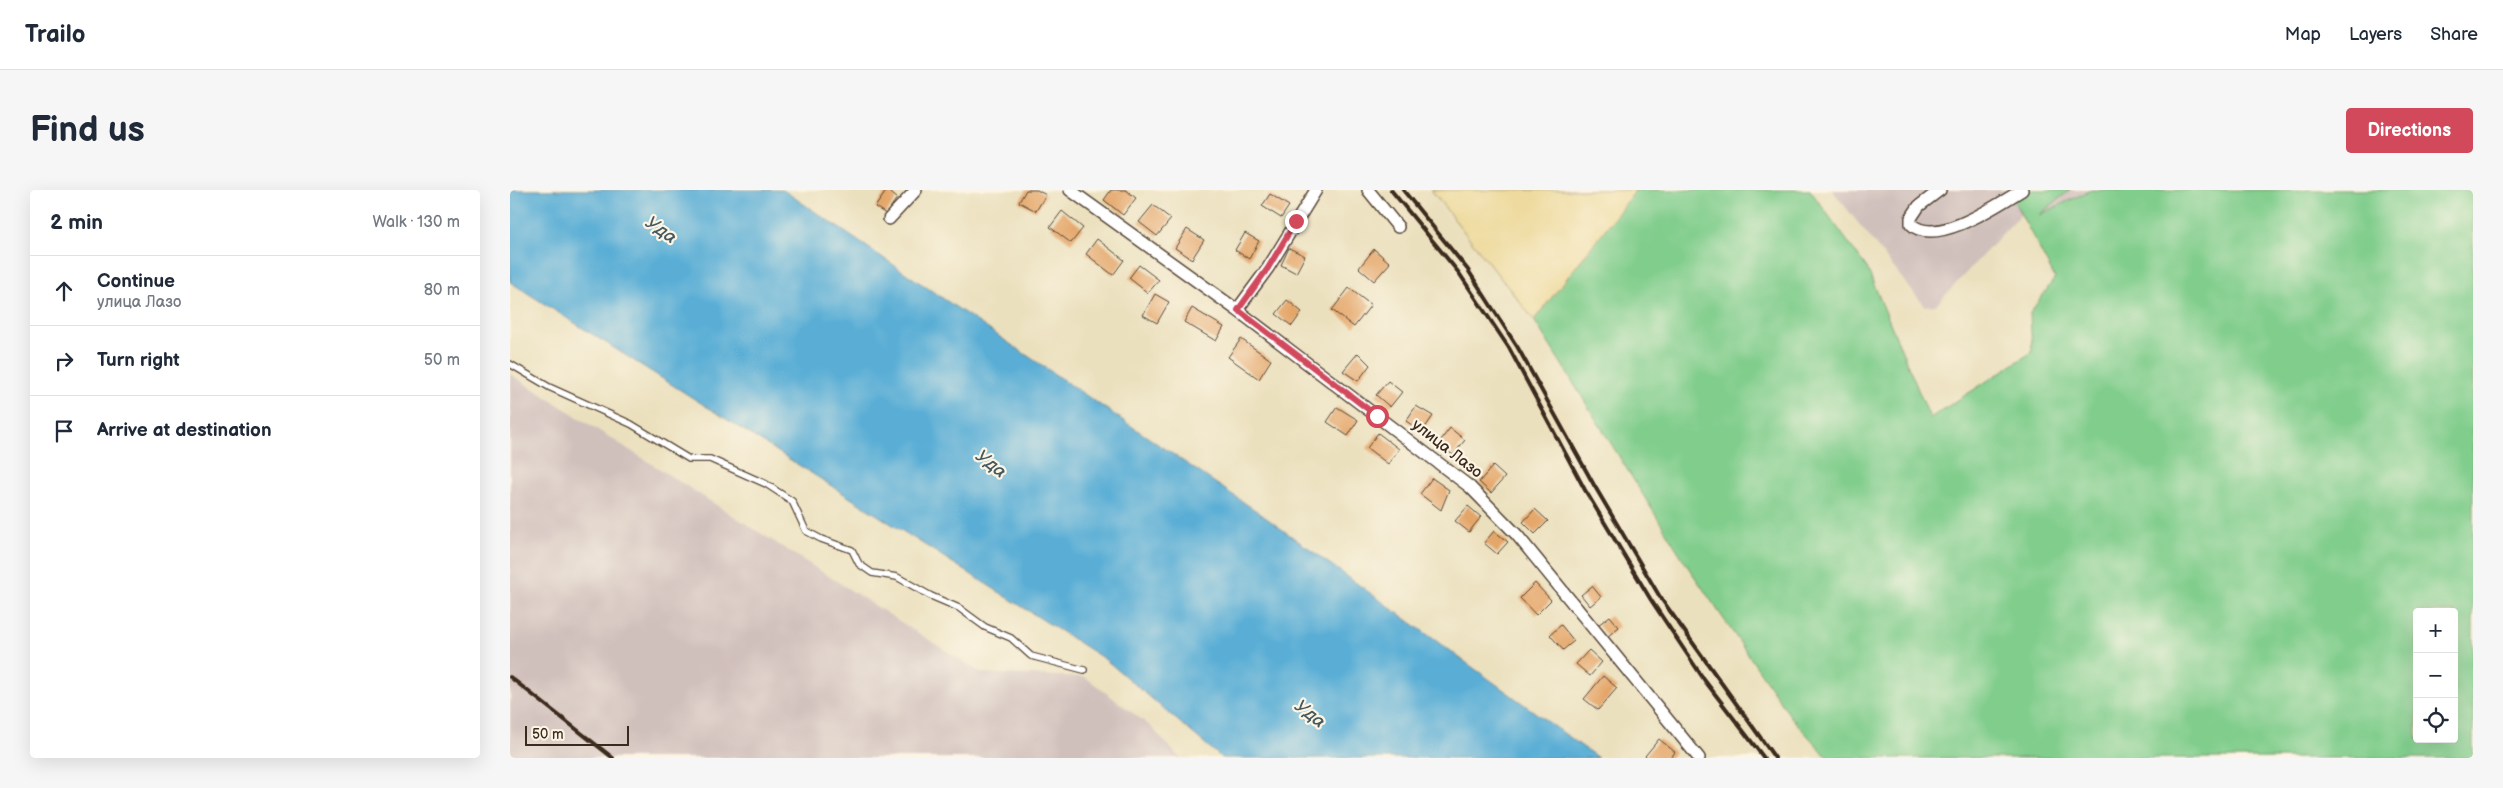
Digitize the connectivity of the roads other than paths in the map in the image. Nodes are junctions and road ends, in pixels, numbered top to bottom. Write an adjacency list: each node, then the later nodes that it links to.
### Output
1 (916, 190): 7 (street)
2 (1070, 190): 9 (street, улица Лазо)
3 (1316, 190): 9 (street)
4 (1368, 190): 8 (street)
5 (1940, 190): 6 (street)
6 (2022, 190)
7 (889, 219)
8 (1398, 227)
9 (1238, 310): 12 (street, улица Лазо)
10 (510, 364): 11 (lane)
11 (1084, 670)
12 (1699, 758)

